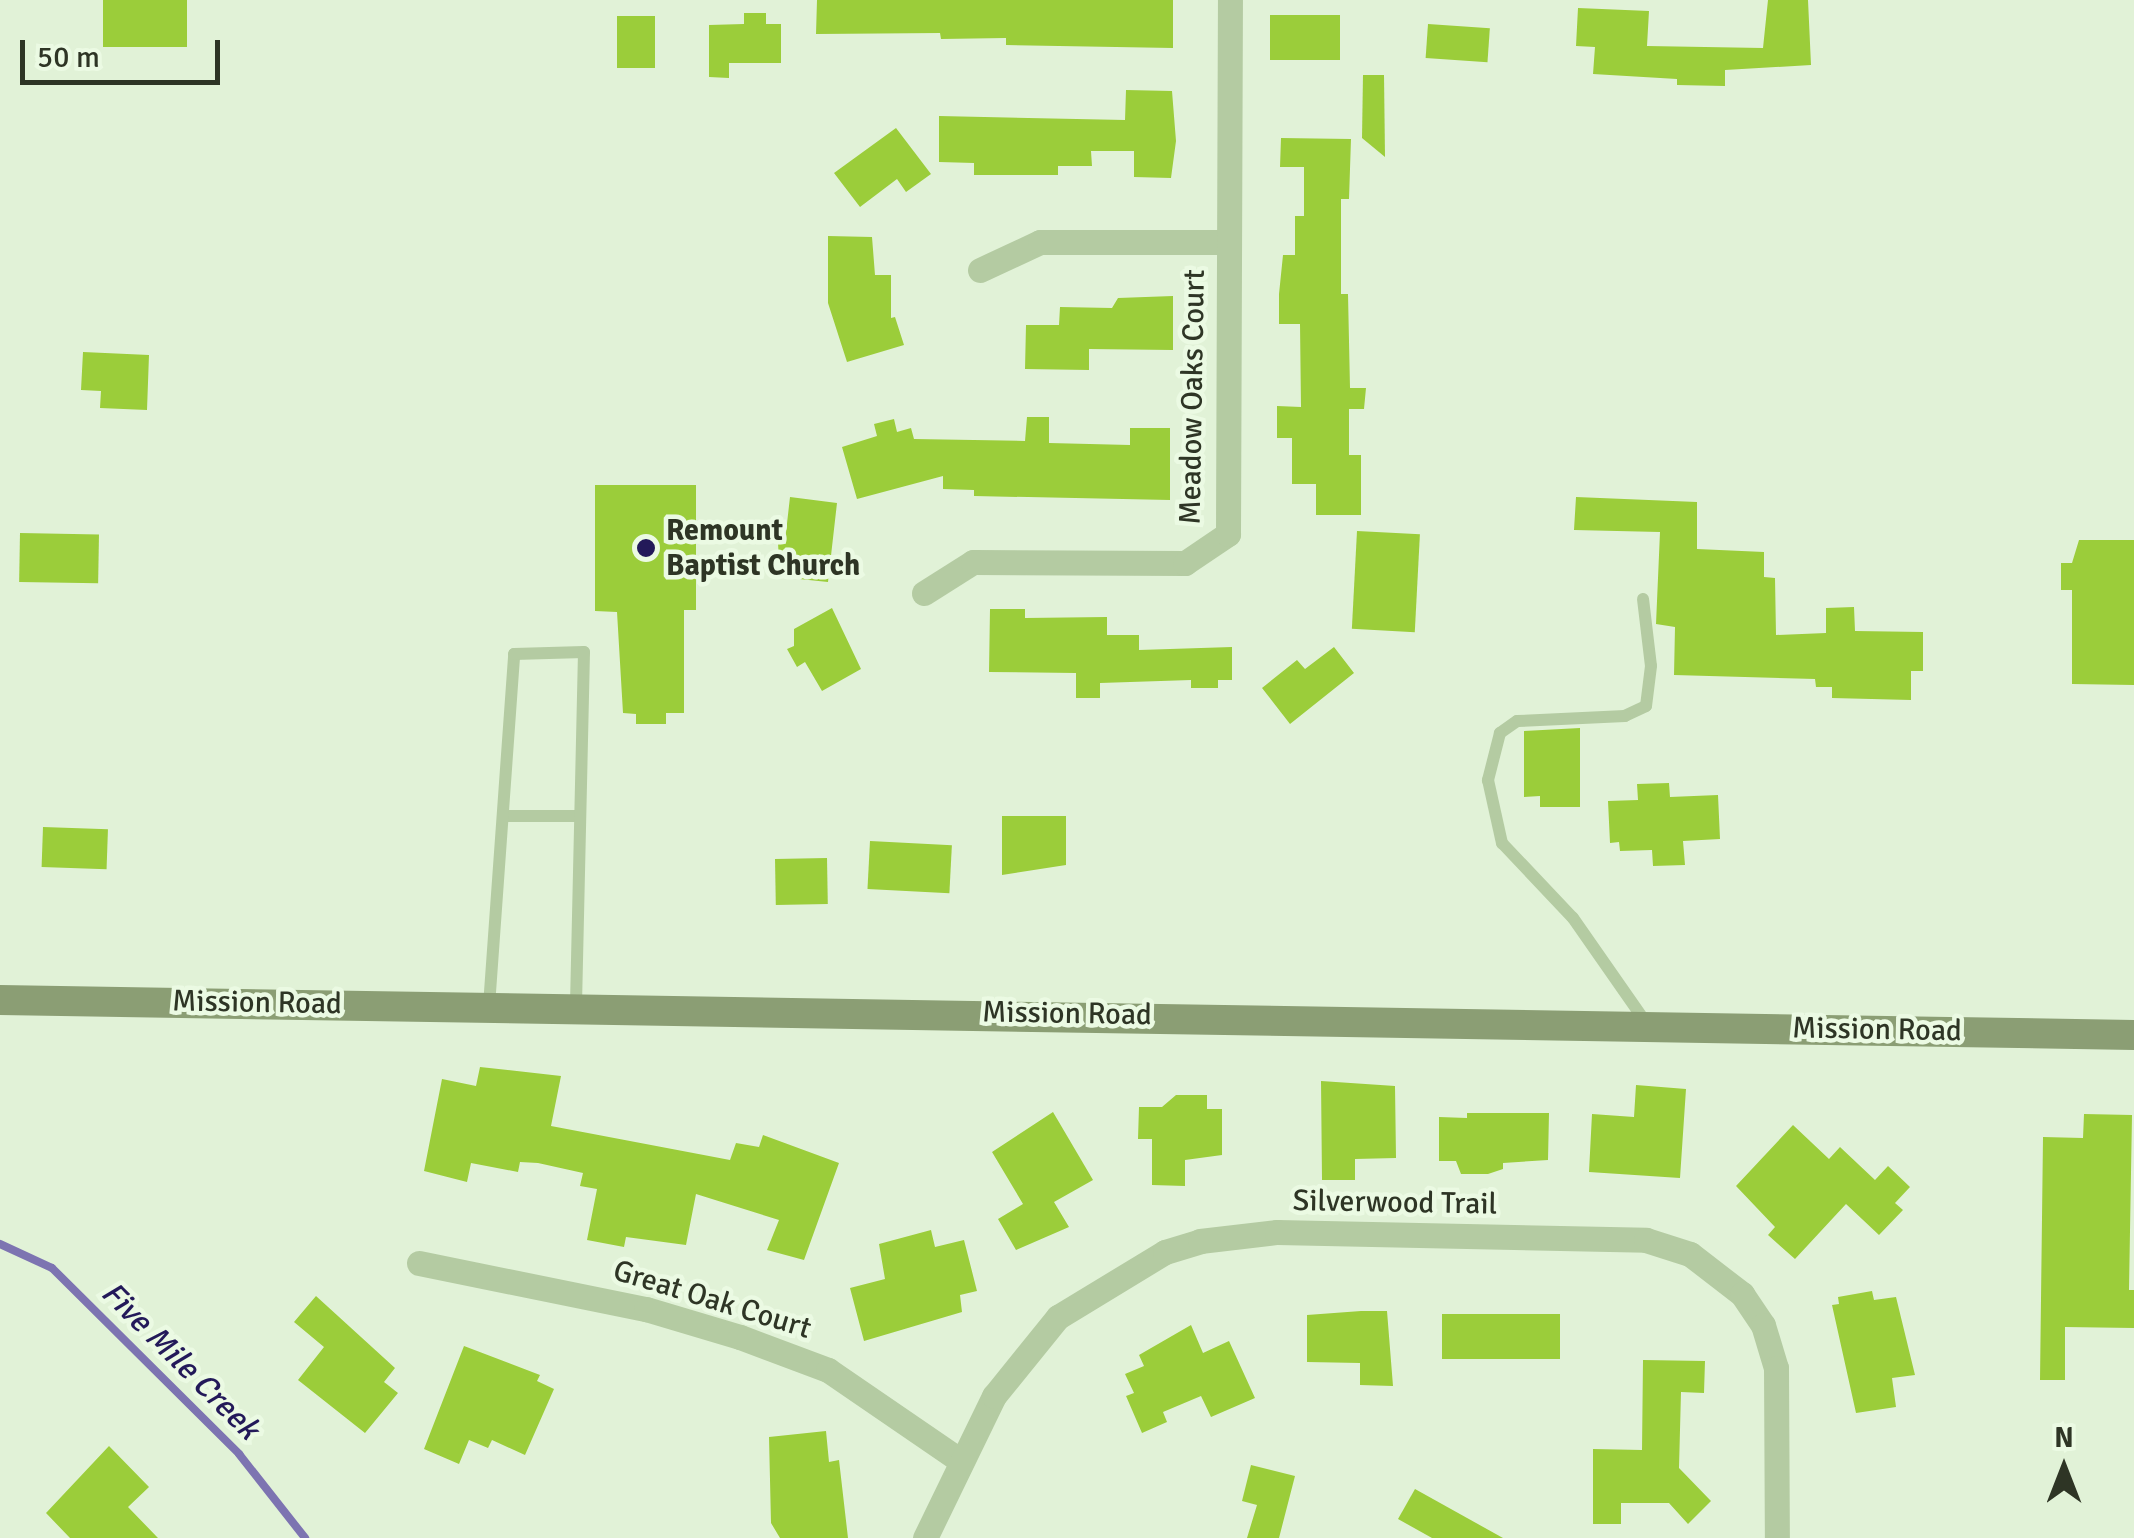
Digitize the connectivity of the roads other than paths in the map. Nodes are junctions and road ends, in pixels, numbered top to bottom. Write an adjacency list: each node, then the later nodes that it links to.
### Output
1 (1230, 0): 2 (street, Meadow Oaks Court)
2 (1228, 242): 3 (street); 4 (street, Meadow Oaks Court)
3 (980, 270)
4 (924, 593)
5 (1643, 599): 11 (lane)
6 (503, 816): 7 (lane); 7 (lane); 9 (lane)
7 (580, 816): 10 (lane)
8 (0, 1000): 9 (street, Mission Road)
9 (490, 1006): 10 (street, Mission Road)
10 (576, 1007): 11 (street, Mission Road)
11 (1647, 1024): 12 (street, Mission Road)
12 (2134, 1035)
13 (419, 1263): 14 (street, Great Oak Court)
14 (960, 1461): 15 (street, Silverwood Trail); 16 (street, Silverwood Trail)
15 (925, 1538)
16 (1777, 1538)

